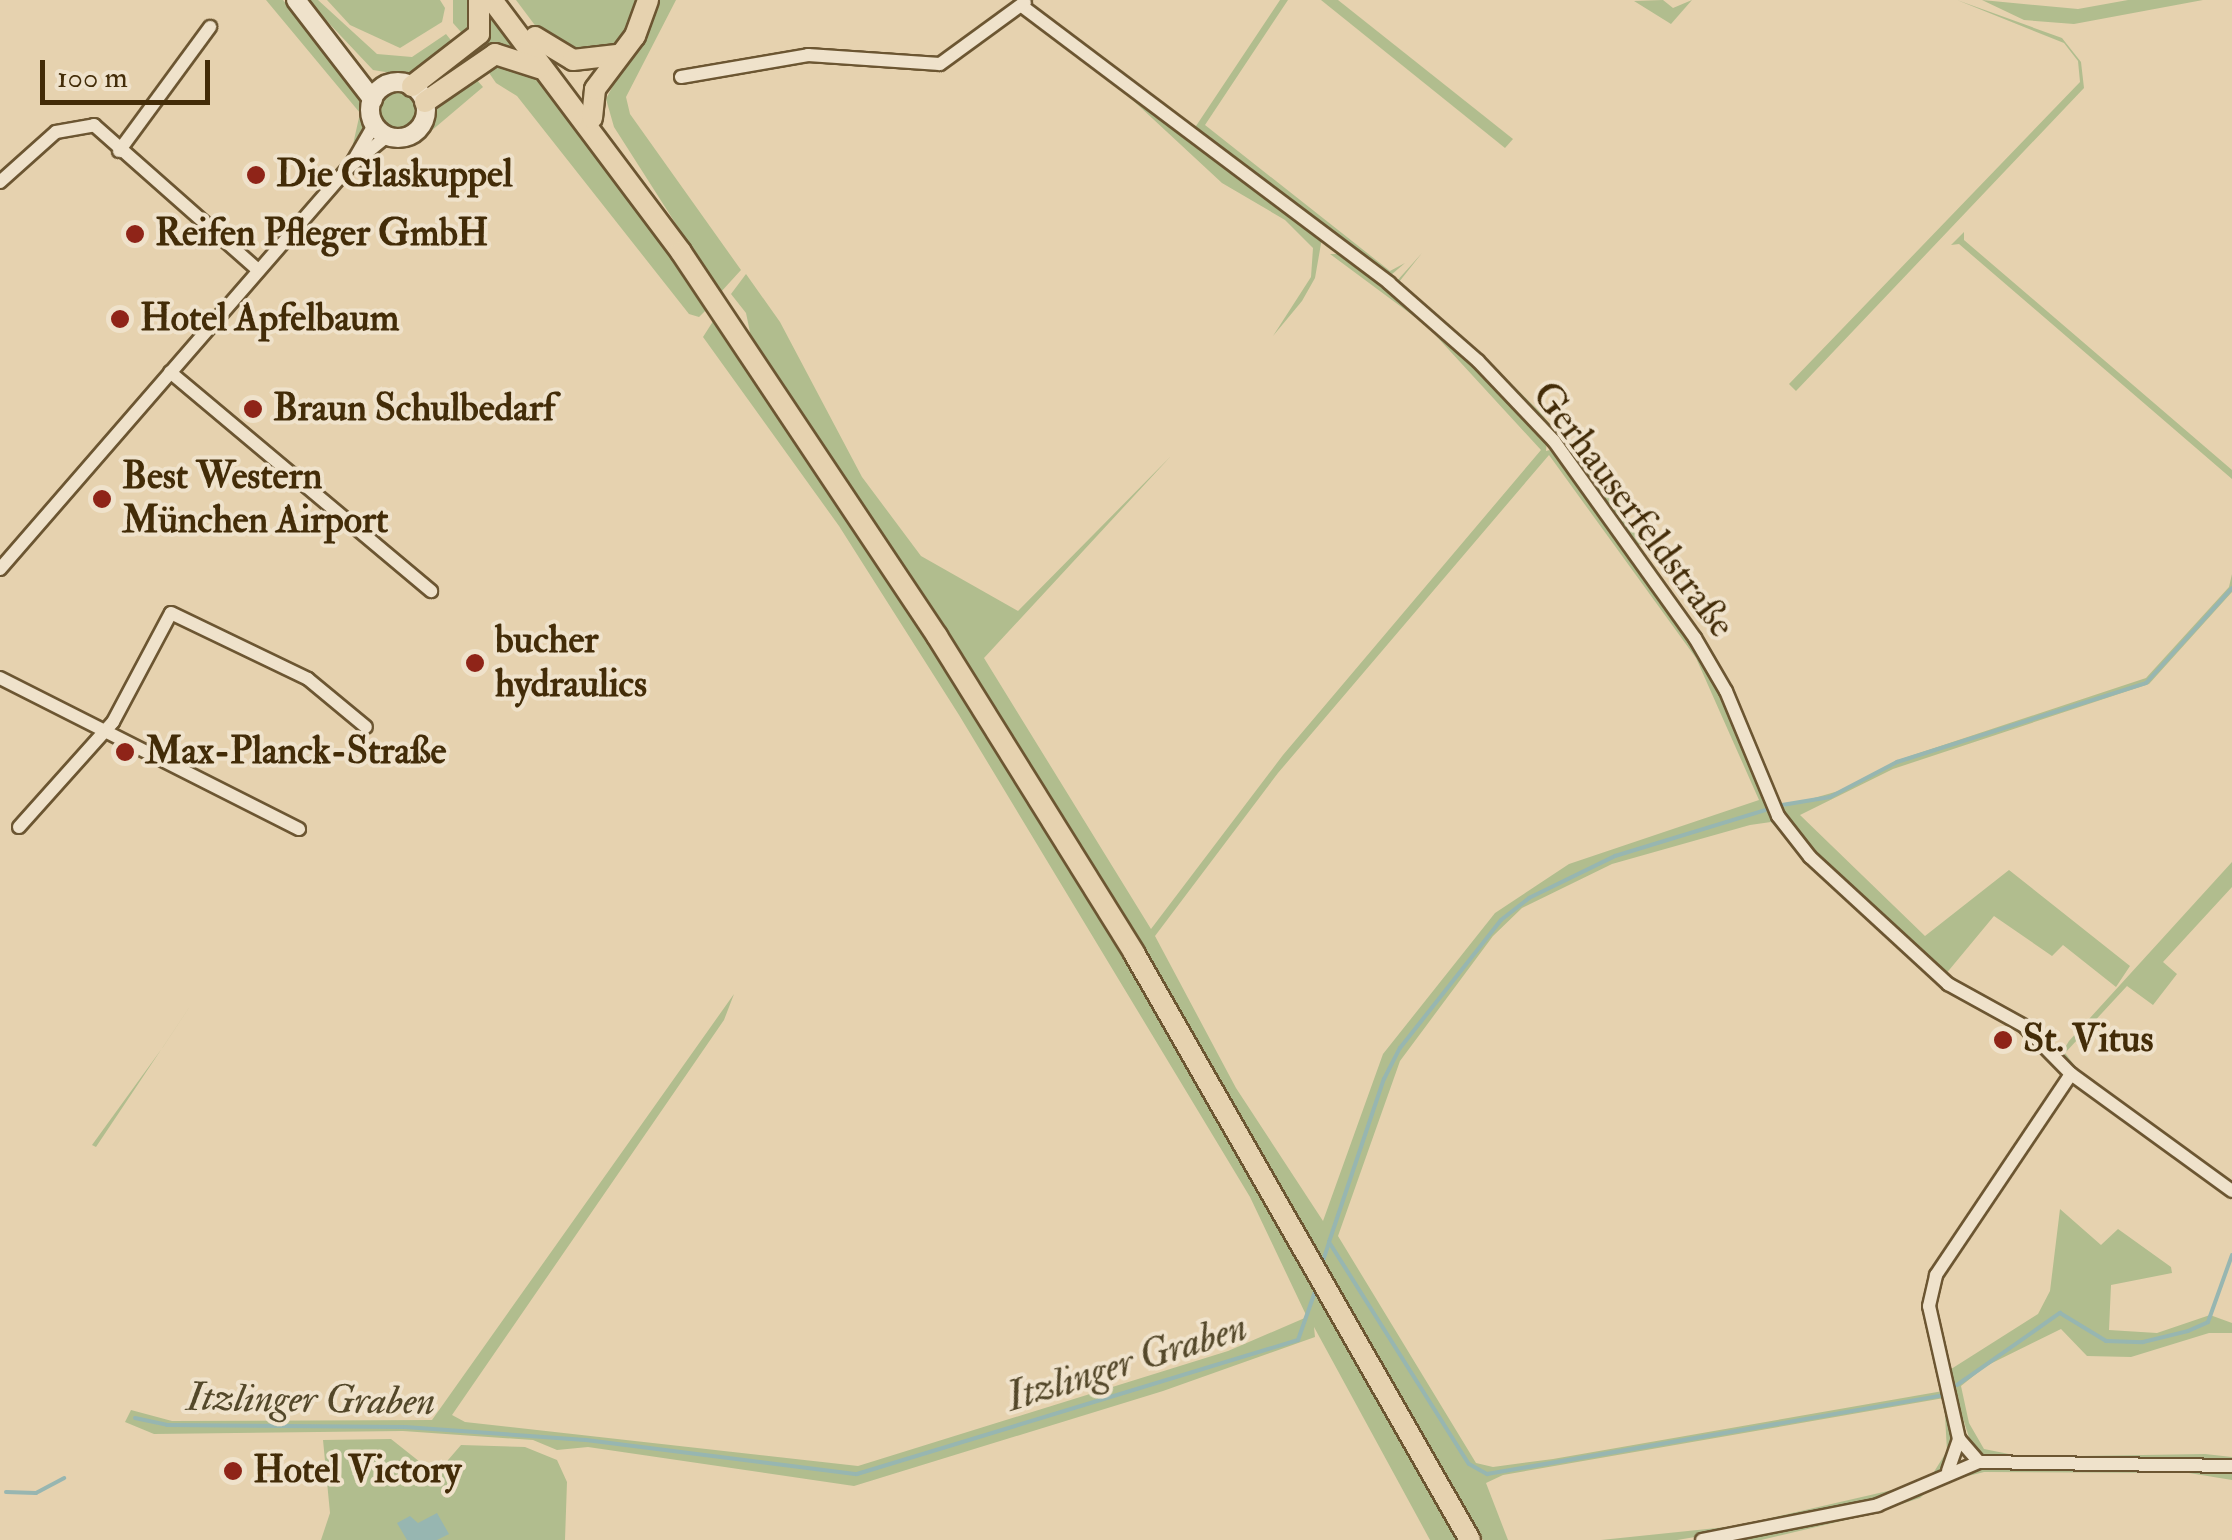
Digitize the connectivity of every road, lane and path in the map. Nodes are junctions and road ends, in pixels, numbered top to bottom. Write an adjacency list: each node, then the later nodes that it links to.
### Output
1 (296, 0): 9 (main road)
2 (479, 0): 14 (main road)
3 (492, 0): 11 (main road)
4 (507, 0): 8 (main road)
5 (648, 0): 10 (main road)
6 (1025, 3): 12 (street); 30 (street, Gerhauserfeldstraße)
7 (210, 27): 18 (street)
8 (535, 37): 10 (main road); 16 (main road)
9 (344, 55): 13 (main road); 15 (main road)
10 (617, 55): 16 (main road)
11 (544, 71): 14 (main road); 20 (main road)
12 (681, 77)
13 (388, 84): 14 (main road); 15 (main road)
14 (418, 94): 17 (main road)
15 (373, 100): 17 (main road)
16 (592, 118): 20 (main road)
17 (380, 130): 21 (street)
18 (119, 151): 19 (street); 21 (street)
19 (0, 182)
20 (681, 252): 36 (main road)
21 (258, 270): 22 (street)
22 (170, 372): 23 (street); 24 (street)
23 (0, 569)
24 (431, 591)
25 (0, 678): 27 (street)
26 (366, 726): 27 (street)
27 (103, 732): 28 (street); 29 (street)
28 (19, 827)
29 (299, 829)
30 (2071, 1074): 31 (street, Gerhauserfeldstraße); 32 (street)
31 (2232, 1192)
32 (1959, 1439): 33 (street); 35 (street)
33 (1979, 1462): 34 (street); 35 (street)
34 (2232, 1466)
35 (1948, 1471): 37 (street)
36 (1468, 1537)
37 (1702, 1540)

